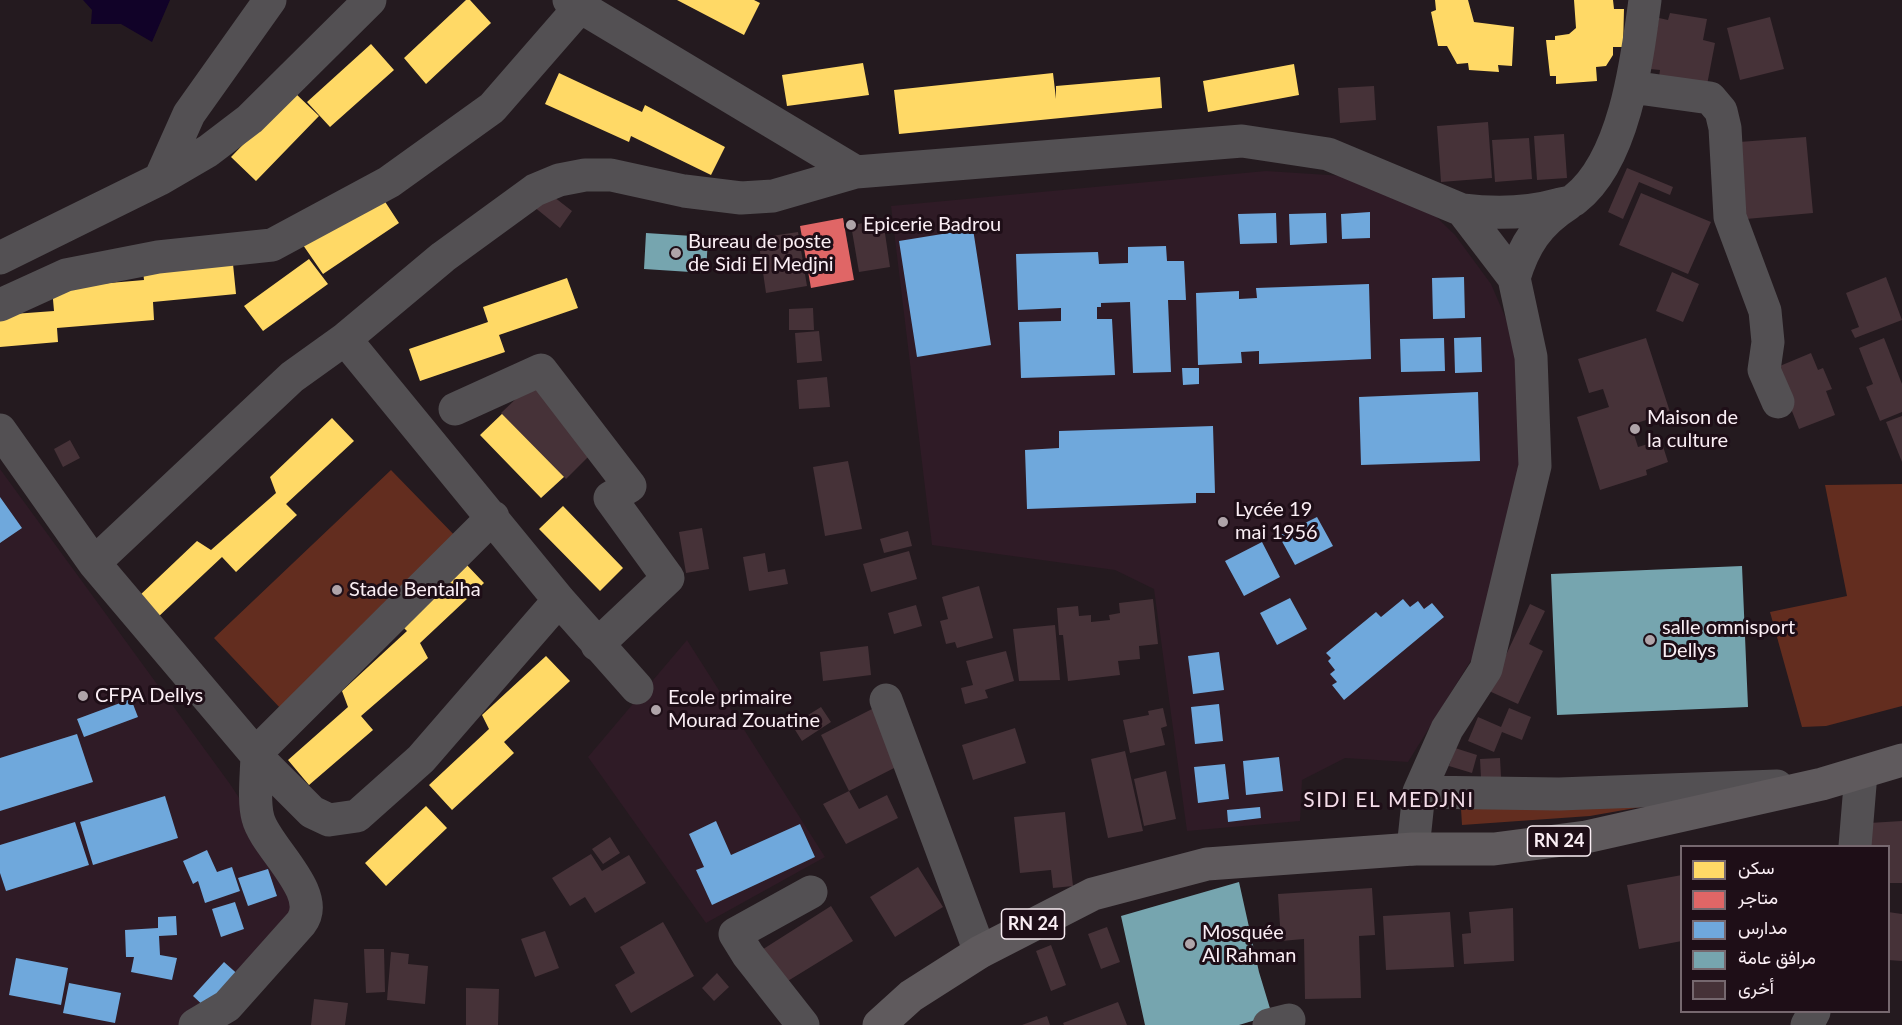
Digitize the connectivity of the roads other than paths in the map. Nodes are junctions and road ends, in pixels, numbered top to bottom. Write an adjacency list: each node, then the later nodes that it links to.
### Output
1 (270, 0): 7 (street)
2 (370, 0): 7 (street)
3 (1646, 0): 5 (street)
4 (575, 3): 6 (street); 12 (street)
5 (1631, 87): 8 (street); 14 (street)
6 (856, 171): 9 (street); 13 (street)
7 (160, 179): 10 (street)
8 (1574, 200): 9 (street); 11 (street)
9 (1462, 210): 11 (street)
10 (0, 258)
11 (1514, 278): 27 (street)
12 (0, 305)
13 (345, 339): 17 (street); 18 (street)
14 (1778, 402)
15 (455, 409): 20 (street)
16 (0, 430): 18 (street)
17 (493, 517): 19 (street); 23 (street)
18 (94, 563): 23 (street)
19 (560, 600): 20 (street); 23 (street)
20 (597, 645): 21 (street)
21 (637, 688)
22 (886, 700): 31 (street)
23 (256, 752): 32 (street)
24 (1902, 760): 25 (main road, RN 24)
25 (1861, 773): 26 (main road, RN 24); 28 (street)
26 (1822, 784): 27 (street); 29 (main road, RN 24)
27 (1419, 792): 29 (street)
28 (1855, 845)
29 (1413, 849): 31 (main road, RN 24)
30 (811, 892): 33 (street)
31 (980, 951): 34 (main road, RN 24)
32 (195, 1025)
33 (802, 1025)
34 (879, 1025)

